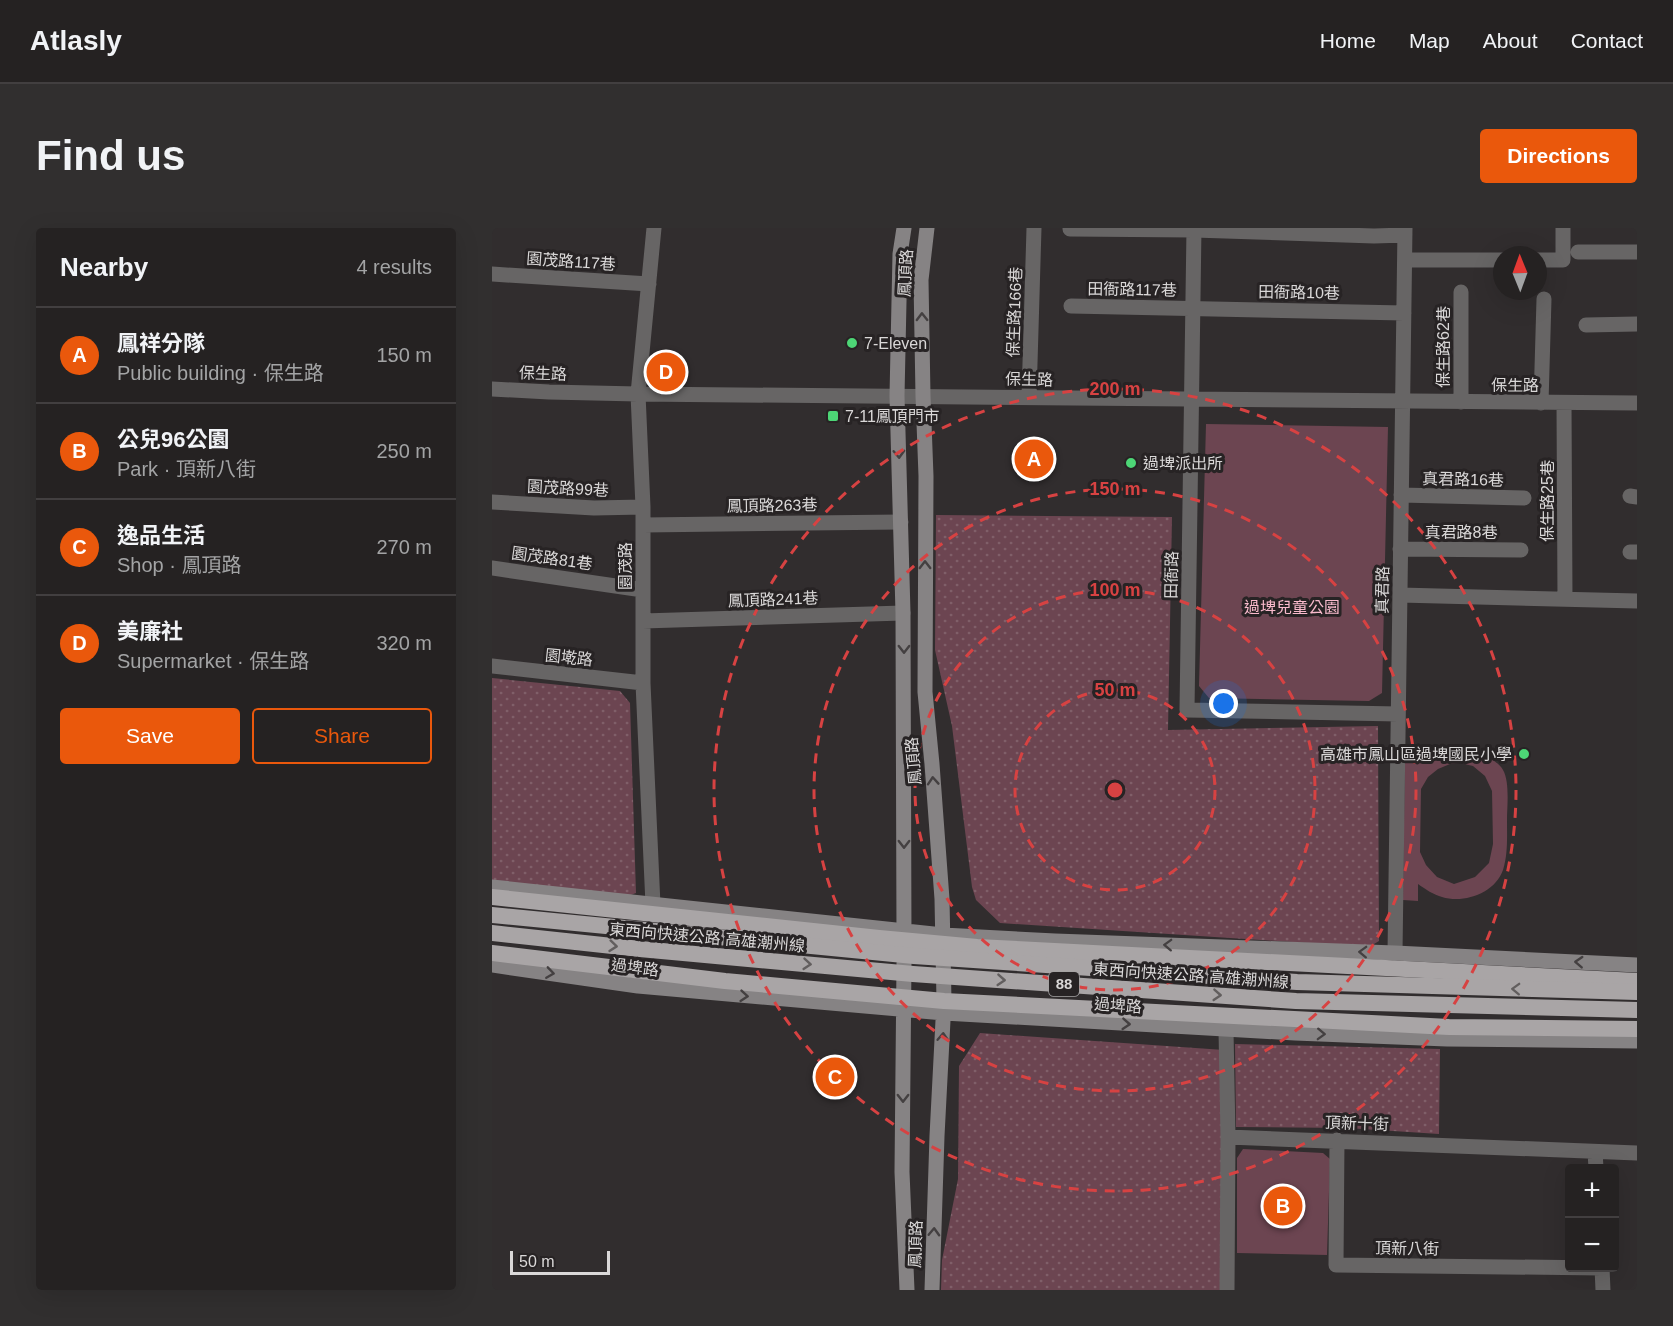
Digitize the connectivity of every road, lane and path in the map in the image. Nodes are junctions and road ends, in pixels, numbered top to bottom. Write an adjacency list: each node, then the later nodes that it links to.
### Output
1 (654, 228): 15 (street, 園茂路)
2 (904, 228): 25 (main road, 鳳頂路)
3 (927, 228): 26 (main road, 鳳頂路, one-way to 3)
4 (1035, 228): 27 (street, 保生路166巷)
5 (1563, 228): 13 (street)
6 (1070, 229): 7 (street)
7 (1194, 229): 8 (street); 19 (street, 田衙路)
8 (1405, 232): 11 (street, 真君路)
9 (1578, 252): 10 (street)
10 (1637, 252)
11 (1404, 260): 12 (street); 20 (street, 真君路)
12 (1493, 260)
13 (1547, 260)
14 (492, 274): 15 (street, 園茂路117巷)
15 (649, 284): 24 (street, 園茂路)
16 (1461, 292): 30 (street, 保生路62巷)
17 (1544, 300): 31 (street)
18 (1071, 306): 19 (street, 田衙路117巷)
19 (1193, 307): 20 (street, 田衙路10巷); 28 (street, 田衙路)
20 (1404, 313): 29 (street, 真君路)
21 (1637, 324): 22 (street)
22 (1586, 325)
23 (492, 389): 24 (street, 保生路)
24 (638, 394): 25 (street, 保生路); 37 (street, 園茂路)
25 (897, 396): 26 (street, 保生路); 38 (main road, 鳳頂路, one-way to 38)
26 (922, 396): 27 (street, 保生路); 58 (main road, 鳳頂路, one-way to 26)
27 (1029, 397): 28 (street, 保生路)
28 (1192, 399): 29 (street, 保生路); 51 (street, 田衙路)
29 (1402, 402): 30 (street, 保生路); 34 (street, 真君路)
30 (1461, 402): 31 (street, 保生路)
31 (1541, 403): 32 (street, 保生路)
32 (1564, 403): 33 (street, 保生路); 45 (street, 保生路25巷)
33 (1637, 404)
34 (1401, 495): 35 (street, 真君路16巷); 40 (street, 真君路)
35 (1524, 498)
36 (492, 502): 37 (street, 園茂路99巷)
37 (643, 507): 39 (street, 園茂路)
38 (901, 522): 39 (street, 鳳頂路263巷); 47 (main road, 鳳頂路)
39 (643, 525): 43 (street, 園茂路)
40 (1401, 549): 41 (street, 真君路8巷); 44 (street, 真君路)
41 (1521, 550)
42 (492, 568): 43 (street, 園茂路81巷)
43 (643, 590): 48 (street, 園茂路)
44 (1400, 595): 45 (street); 51 (street, 真君路)
45 (1565, 599): 46 (street)
46 (1637, 601)
47 (903, 613): 48 (street, 鳳頂路241巷); 57 (main road, 鳳頂路, one-way to 57)
48 (643, 621): 50 (street, 園茂路)
49 (492, 666): 50 (street, 園墘路)
50 (643, 683): 54 (street, 園茂路)
51 (1398, 714): 60 (street, 真君路)
52 (492, 887): 54 (main road)
53 (492, 897): 57 (highway)
54 (653, 905): 57 (main road)
55 (492, 915): 64 (highway, 東西向快速公路 高雄潮州線 / 88, one-way to 55, bridge)
56 (492, 933): 67 (highway, 東西向快速公路 高雄潮州線 / 88, one-way to 67, bridge)
57 (904, 936): 58 (highway); 65 (main road, 鳳頂路)
58 (943, 939): 60 (main road, one-way to 58); 63 (highway); 66 (main road, 鳳頂路)
59 (492, 953): 65 (highway)
60 (1395, 953): 62 (main road, one-way to 60)
61 (492, 965): 65 (main road, 過埤路, one-way to 65)
62 (1637, 965)
63 (1637, 981)
64 (1637, 992)
65 (903, 1004): 66 (highway); 78 (main road, 鳳頂路, one-way to 78)
66 (944, 1007): 68 (highway); 69 (main road, 過埤路, one-way to 69); 79 (main road, 鳳頂路, one-way to 66)
67 (1637, 1010)
68 (1637, 1029)
69 (1226, 1030): 70 (main road, 過埤路, one-way to 70); 71 (street)
70 (1637, 1041)
71 (1228, 1137): 72 (street, 頂新十街); 80 (street)
72 (1337, 1140): 73 (street, 頂新十街); 76 (street, 頂新八街)
73 (1594, 1152): 74 (street, 頂新十街); 75 (street)
74 (1637, 1152)
75 (1596, 1164)
76 (1565, 1268)
77 (1602, 1272): 81 (street)
78 (907, 1290)
79 (932, 1290)
80 (1227, 1290)
81 (1603, 1290)

